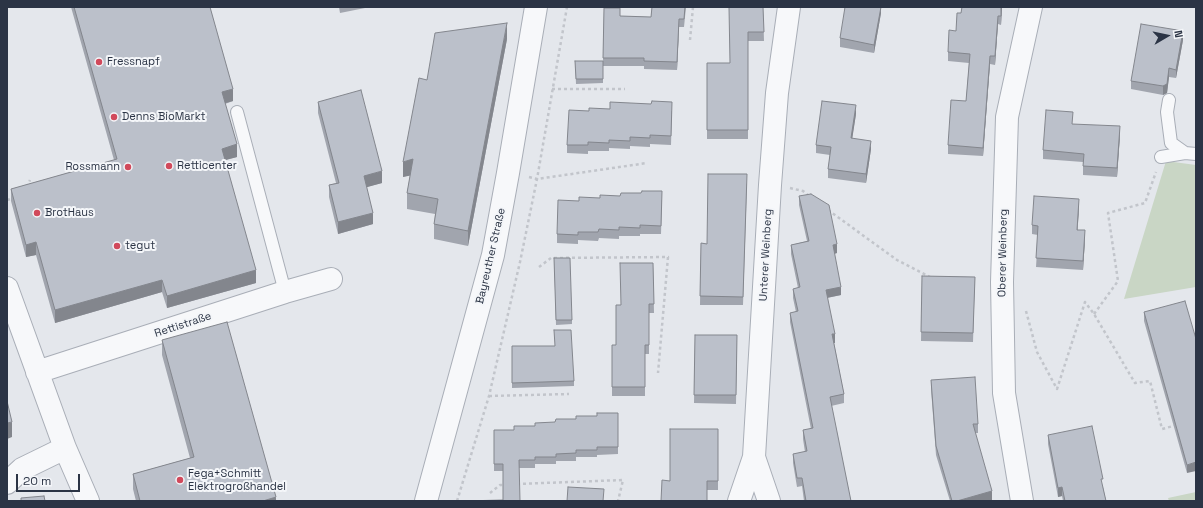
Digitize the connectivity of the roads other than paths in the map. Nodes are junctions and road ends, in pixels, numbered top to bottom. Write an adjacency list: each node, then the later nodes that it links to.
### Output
1 (536, 7): 16 (street, Bayreuther Straße)
2 (789, 7): 13 (street, Unterer Weinberg)
3 (1031, 7): 19 (street, Oberer Weinberg)
4 (1169, 100): 6 (lane)
5 (237, 112): 10 (lane)
6 (1191, 154): 7 (lane)
7 (1160, 157)
8 (331, 279): 10 (street, Rettistraße)
9 (7, 288): 11 (street)
10 (285, 292): 11 (street, Rettistraße)
11 (37, 372): 12 (street)
12 (65, 448): 14 (street); 15 (street)
13 (754, 457): 17 (street); 18 (street, Unterer Weinberg)
14 (7, 483)
15 (88, 501)
16 (426, 501)
17 (739, 501)
18 (769, 501)
19 (1022, 501)

